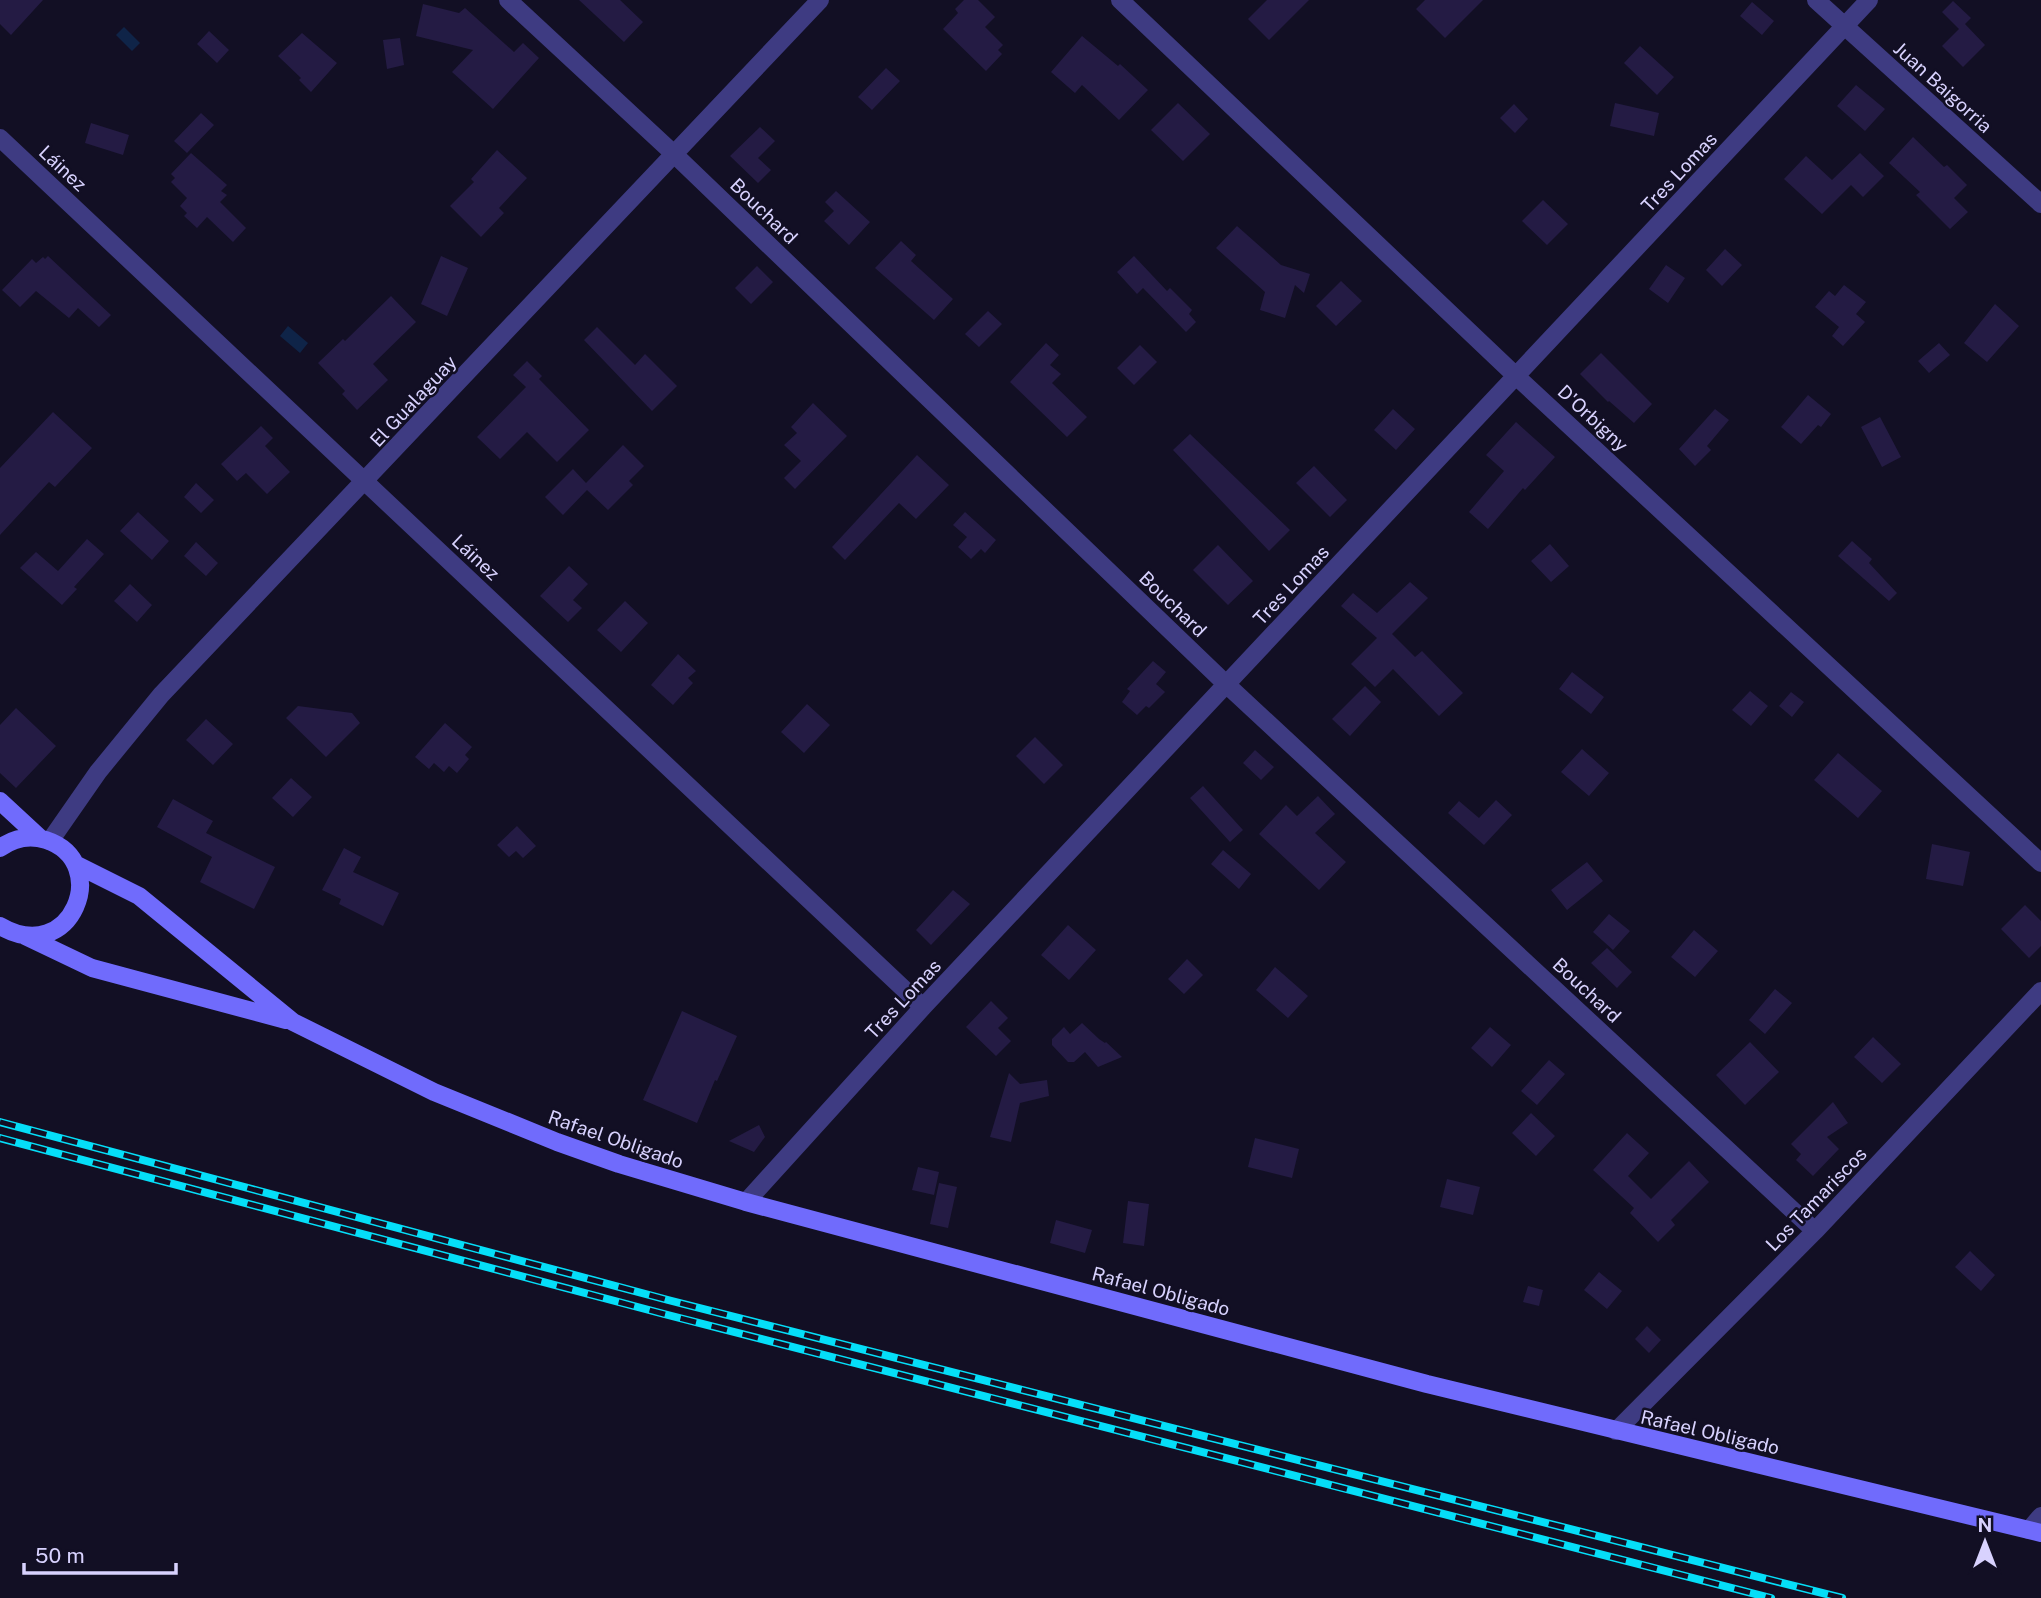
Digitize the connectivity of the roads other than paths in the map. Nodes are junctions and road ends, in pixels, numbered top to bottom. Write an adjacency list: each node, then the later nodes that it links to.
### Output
1 (508, 0): 8 (street, Bouchard)
2 (820, 0): 8 (street, El Gualaguay)
3 (1120, 0): 10 (street, D'Orbigny)
4 (1816, 0): 6 (street, Juan Baigorria)
5 (1869, 0): 6 (street, Tres Lomas)
6 (1845, 26): 9 (street, Juan Baigorria); 10 (street, Tres Lomas)
7 (0, 138): 11 (street, Láinez)
8 (674, 154): 11 (street, El Gualaguay); 12 (street, Bouchard)
9 (2041, 204)
10 (1516, 376): 12 (street, Tres Lomas); 16 (street, D'Orbigny)
11 (365, 482): 14 (street, El Gualaguay); 20 (street, Láinez)
12 (1226, 684): 20 (street, Tres Lomas); 23 (street, Bouchard)
13 (0, 801): 14 (street)
14 (45, 840): 15 (street); 17 (street, Rafael Obligado)
15 (0, 848)
16 (2041, 863)
17 (75, 864): 18 (street); 21 (street, Rafael Obligado)
18 (10, 932): 21 (street, Rafael Obligado)
19 (2041, 991): 23 (street, Los Tamariscos)
20 (923, 1007): 22 (street, Tres Lomas)
21 (293, 1022): 22 (street, Rafael Obligado)
22 (746, 1202): 24 (street, Rafael Obligado)
23 (1815, 1231): 24 (street, Los Tamariscos)
24 (1616, 1432): 25 (street, Rafael Obligado)
25 (2037, 1526)

